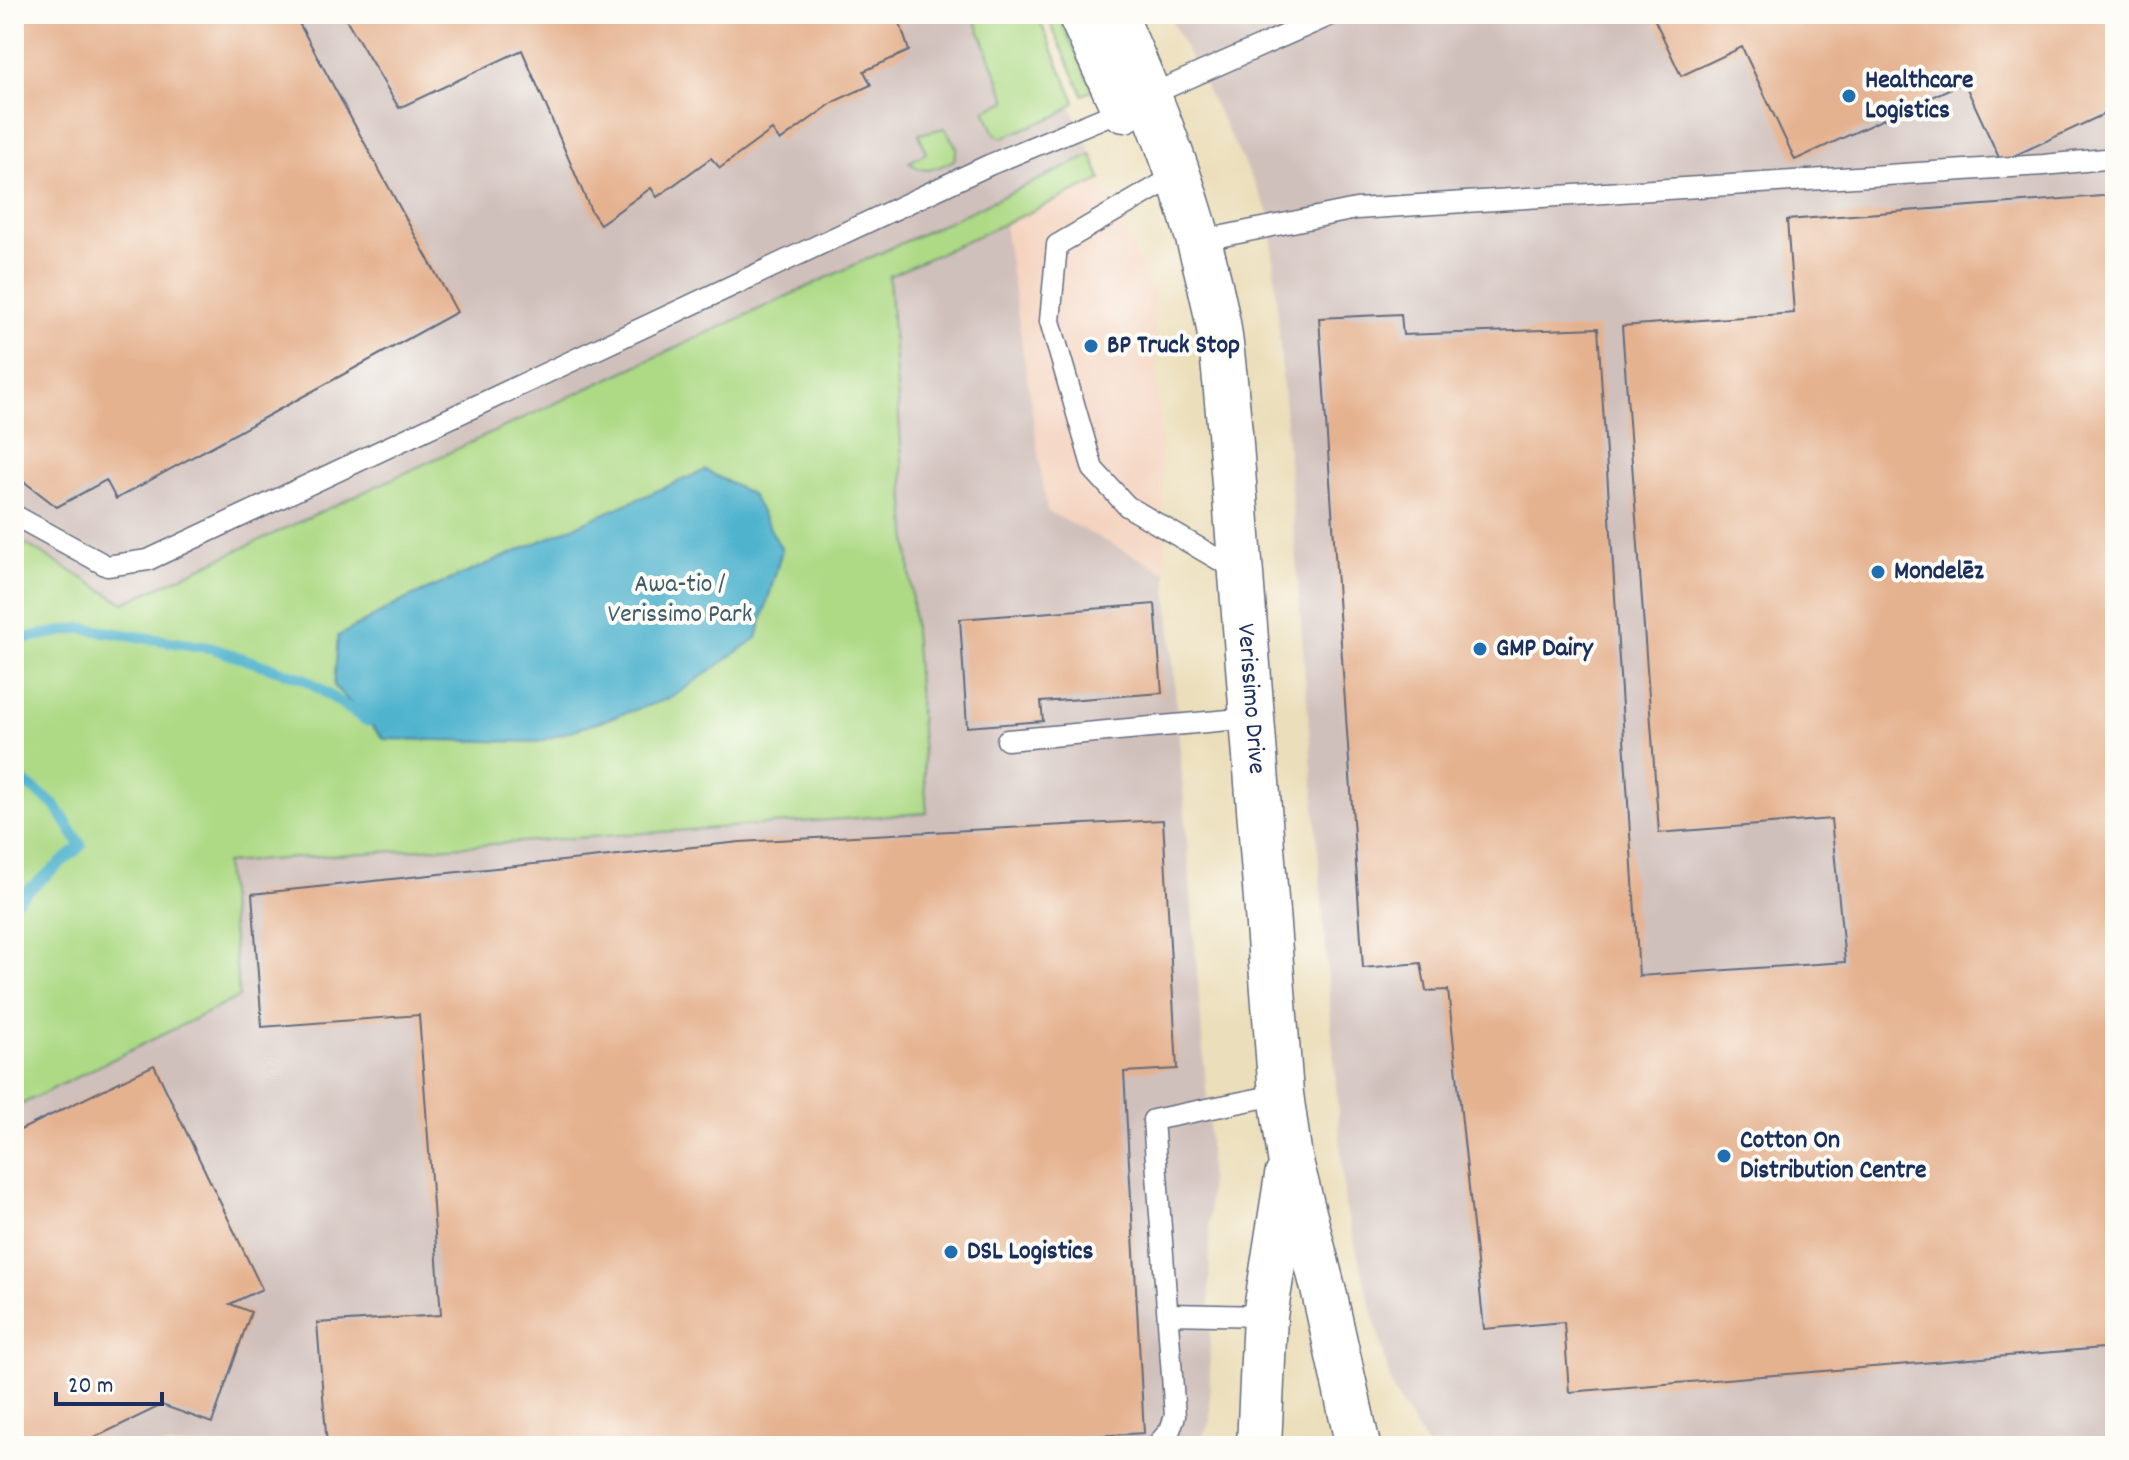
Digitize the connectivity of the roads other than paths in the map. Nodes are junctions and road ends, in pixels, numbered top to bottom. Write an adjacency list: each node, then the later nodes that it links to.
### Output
1 (1080, 14): 4 (street, Verissimo Drive)
2 (1114, 14): 4 (street, Verissimo Drive)
3 (1333, 14): 4 (lane)
4 (1137, 102): 6 (street, Verissimo Drive); 8 (lane)
5 (2115, 158): 7 (lane)
6 (1171, 178): 7 (street, Verissimo Drive); 9 (lane)
7 (1199, 241): 9 (street, Verissimo Drive)
8 (14, 515)
9 (1240, 572): 10 (street, Verissimo Drive)
10 (1251, 718): 11 (lane); 12 (street, Verissimo Drive)
11 (1007, 740)
12 (1281, 1094): 13 (street, Verissimo Drive); 14 (lane)
13 (1290, 1158): 15 (street, Verissimo Drive); 18 (street, Verissimo Drive)
14 (1168, 1314): 15 (lane); 16 (lane)
15 (1265, 1316): 17 (street, Verissimo Drive)
16 (1156, 1446)
17 (1259, 1446)
18 (1358, 1446)

